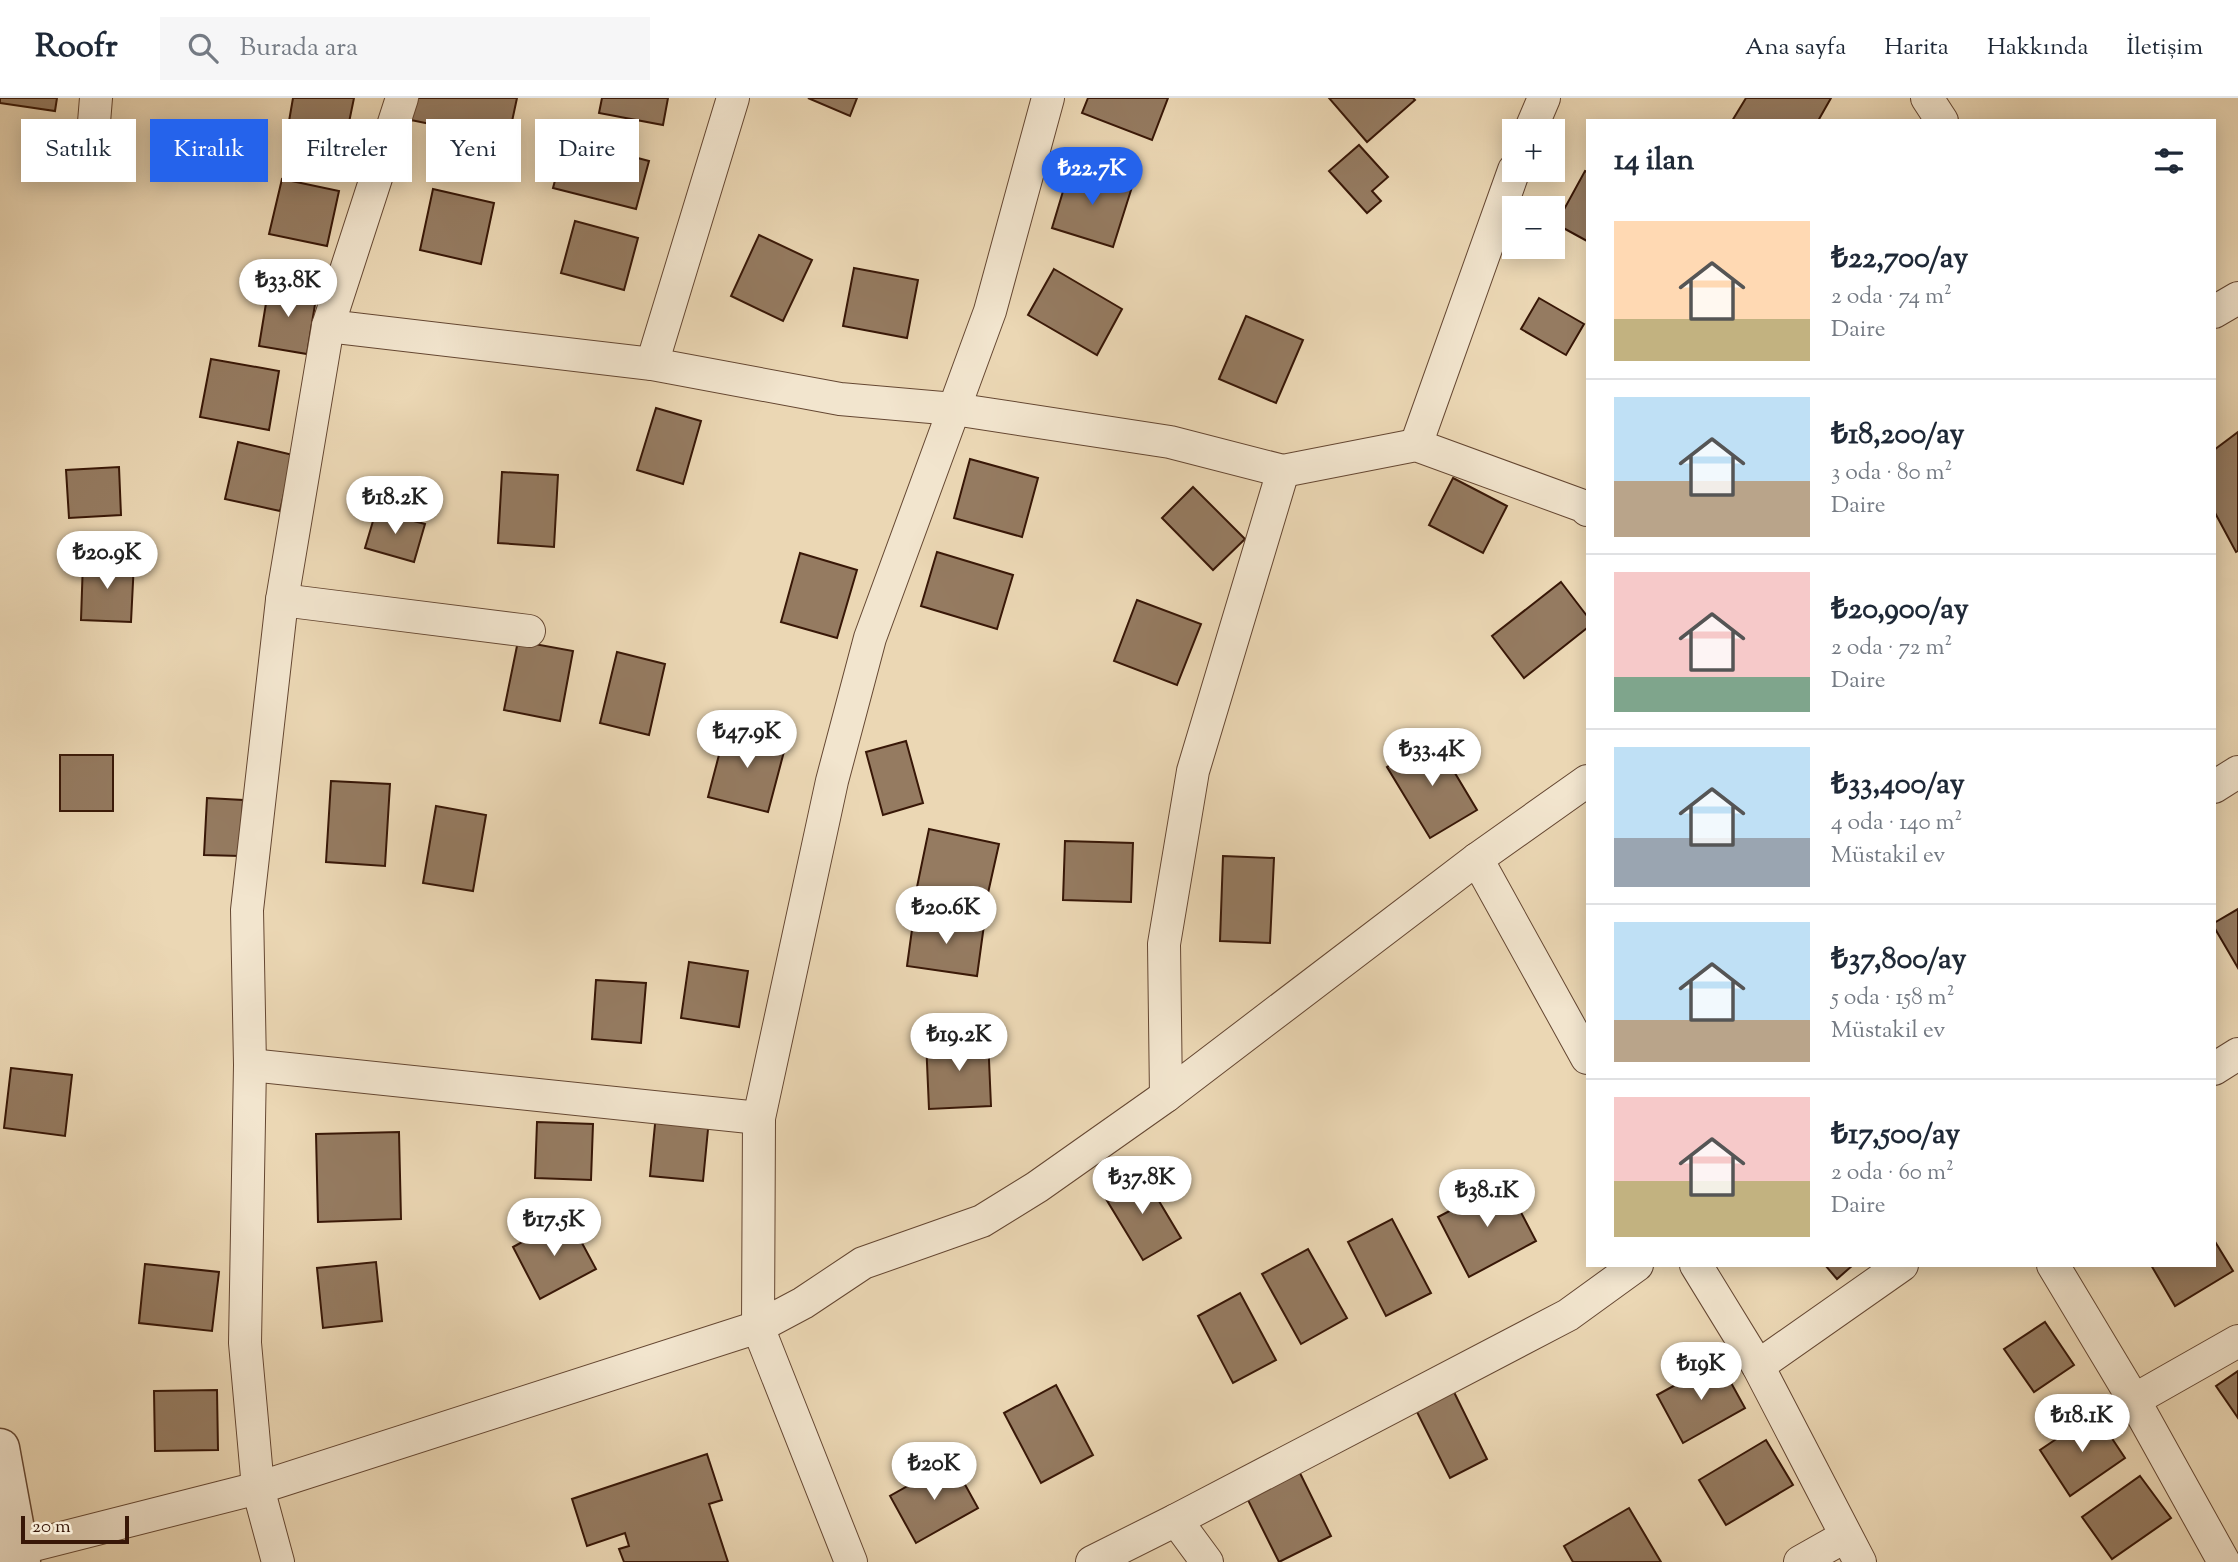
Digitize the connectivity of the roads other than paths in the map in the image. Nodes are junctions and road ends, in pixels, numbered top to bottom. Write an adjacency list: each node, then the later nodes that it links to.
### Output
1 (96, 98): 7 (street)
2 (402, 98): 13 (street)
3 (733, 98): 14 (street)
4 (1048, 98): 15 (street)
5 (1544, 98): 8 (street)
6 (1927, 98): 9 (street)
7 (94, 119)
8 (1535, 119)
9 (1941, 119)
10 (1510, 182): 16 (street)
11 (2238, 298): 12 (street)
12 (2216, 311)
13 (328, 326): 14 (street); 19 (street)
14 (652, 364): 15 (street)
15 (954, 409): 17 (street); 30 (street)
16 (1416, 444): 17 (street); 18 (street)
17 (1283, 471): 29 (street)
18 (1586, 509)
19 (282, 600): 20 (street); 27 (street)
20 (529, 631)
21 (2238, 772): 23 (street)
22 (1586, 783): 24 (street)
23 (2216, 786)
24 (1477, 859): 26 (street); 29 (street)
25 (2238, 1054): 28 (street)
26 (1586, 1056)
27 (250, 1065): 30 (street); 40 (street)
28 (2216, 1068)
29 (1166, 1096): 35 (street)
30 (759, 1118): 35 (street)
31 (1634, 1267): 41 (street)
32 (1697, 1267): 37 (street)
33 (1899, 1267): 37 (street)
34 (2054, 1267): 38 (street)
35 (758, 1327): 40 (street); 45 (street)
36 (2238, 1341): 38 (street)
37 (1758, 1366): 42 (street)
38 (2134, 1400): 49 (street)
39 (0, 1448): 43 (street)
40 (258, 1488): 43 (street); 44 (street)
41 (1176, 1520): 46 (street); 47 (street)
42 (1853, 1549): 48 (street)
43 (13, 1554)
44 (278, 1562)
45 (850, 1562)
46 (1093, 1562)
47 (1207, 1562)
48 (1800, 1562)
49 (2224, 1562)

